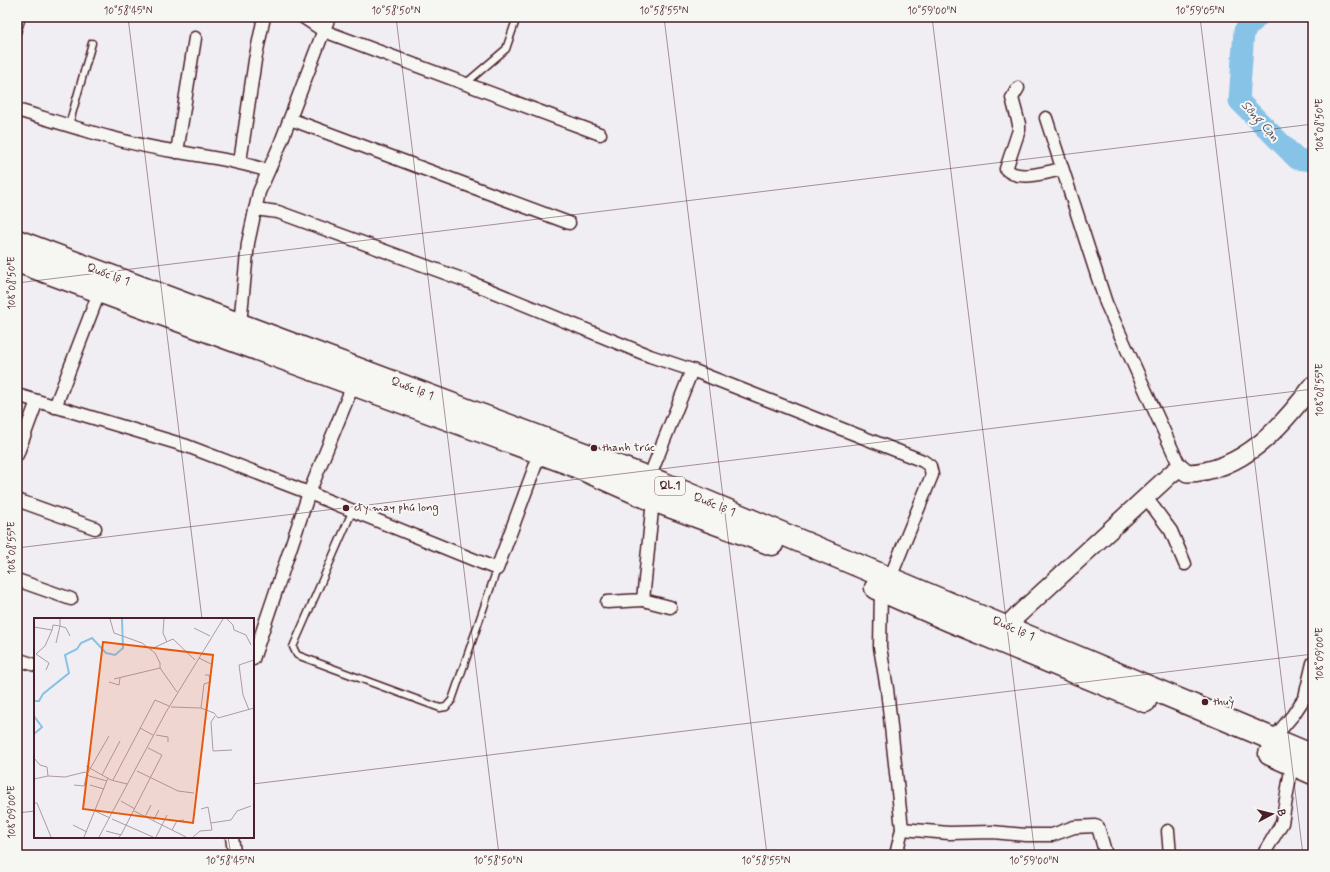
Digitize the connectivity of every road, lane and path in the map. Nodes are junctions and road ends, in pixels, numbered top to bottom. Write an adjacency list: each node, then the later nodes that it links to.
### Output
1 (22, 17): 7 (lane)
2 (264, 17): 18 (street)
3 (303, 17): 6 (street)
4 (329, 17): 6 (street)
5 (517, 17): 10 (lane)
6 (324, 31): 10 (street); 14 (street)
7 (17, 33)
8 (195, 38): 17 (street)
9 (92, 43): 15 (lane)
10 (465, 84): 16 (street)
11 (1018, 88): 19 (street)
12 (17, 110): 15 (street)
13 (1046, 118): 19 (street)
14 (290, 119): 20 (street); 22 (street)
15 (69, 126): 17 (street)
16 (600, 134)
17 (177, 152): 18 (street)
18 (240, 162): 20 (street)
19 (1062, 170): 34 (street)
20 (268, 171): 21 (street)
21 (255, 209): 25 (street); 26 (street)
22 (569, 223)
23 (18, 250): 24 (highway, Quốc lộ 1 / QL.1); 25 (highway, Quốc lộ 1 / QL.1)
24 (100, 290): 27 (highway, Quốc lộ 1 / QL.1); 31 (street)
25 (240, 324): 35 (highway, Quốc lộ 1 / QL.1)
26 (692, 370): 35 (street); 45 (street)
27 (353, 385): 32 (highway, Quốc lộ 1 / QL.1); 36 (street)
28 (1313, 385): 34 (street)
29 (17, 395): 30 (street)
30 (37, 401): 31 (street); 33 (street)
31 (55, 407): 36 (street)
32 (540, 453): 39 (highway, Quốc lộ 1 / QL.1); 43 (street)
33 (17, 455)
34 (1180, 467): 37 (street)
35 (648, 478): 45 (highway, Quốc lộ 1 / QL.1)
36 (309, 492): 40 (street); 51 (street)
37 (1145, 496): 42 (street); 50 (street)
38 (17, 500): 41 (street)
39 (653, 500): 45 (highway, Quốc lộ 1 / QL.1); 47 (street)
40 (352, 512): 43 (street); 43 (lane)
41 (95, 528)
42 (1185, 564)
43 (497, 569)
44 (17, 580): 46 (street)
45 (886, 584): 50 (highway, Quốc lộ 1 / QL.1); 57 (highway, Quốc lộ 1 / QL.1); 59 (street)
46 (71, 599)
47 (643, 600): 48 (street); 49 (street)
48 (607, 602)
49 (670, 608)
50 (1006, 626): 55 (highway, Quốc lộ 1 / QL.1)
51 (254, 656)
52 (17, 659): 54 (street)
53 (1313, 663): 55 (street)
54 (34, 665)
55 (1273, 739): 56 (highway, Quốc lộ 1 / QL.1)
56 (1313, 756)
57 (1292, 764): 58 (highway, Quốc lộ 1 / QL.1); 66 (street)
58 (1313, 773)
59 (902, 829): 63 (street); 64 (street)
60 (1168, 831): 65 (street)
61 (232, 838): 62 (street)
62 (234, 852)
63 (896, 855)
64 (1106, 855)
65 (1170, 855)
66 (1263, 855)

